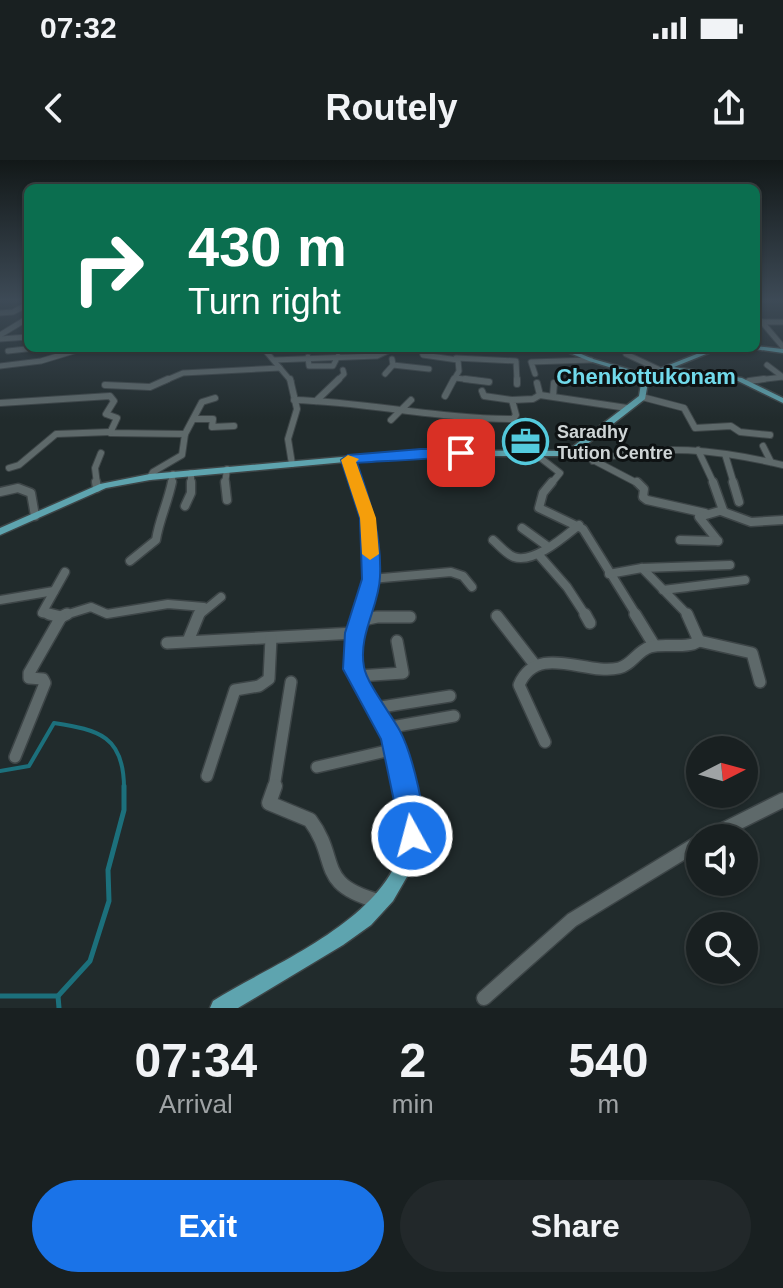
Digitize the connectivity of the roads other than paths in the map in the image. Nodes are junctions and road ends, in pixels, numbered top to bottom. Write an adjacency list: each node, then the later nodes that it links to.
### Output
1 (760, 348): 2 (main road)
2 (783, 349)
3 (24, 350): 4 (street)
4 (8, 351)
5 (28, 352): 17 (street)
6 (78, 352): 24 (street)
7 (267, 352): 19 (street)
8 (352, 352): 15 (street)
9 (387, 352): 16 (street)
10 (420, 352): 18 (street)
11 (503, 352): 20 (street)
12 (572, 352): 21 (main road)
13 (706, 352): 26 (main road)
14 (626, 354): 26 (street)
15 (352, 356): 16 (street); 19 (street)
16 (381, 356): 22 (street)
17 (23, 358)
18 (456, 358): 20 (street); 33 (street)
19 (274, 360): 25 (street)
20 (502, 360): 38 (street)
21 (591, 360): 30 (street); 31 (main road)
22 (393, 365): 27 (street); 29 (street)
23 (767, 365): 32 (street)
24 (0, 366)
25 (280, 368): 39 (street); 46 (street)
26 (659, 368): 31 (main road); 34 (main road)
27 (429, 369)
28 (343, 370): 49 (street)
29 (385, 374)
30 (535, 374)
31 (646, 376): 44 (main road)
32 (783, 377): 34 (street)
33 (455, 378): 35 (street); 42 (street)
34 (749, 381): 50 (main road)
35 (489, 382)
36 (537, 383): 41 (street)
37 (554, 383): 43 (street)
38 (517, 384)
39 (105, 385)
40 (482, 391): 48 (street)
41 (540, 395): 43 (street); 48 (street)
42 (445, 396)
43 (553, 396): 52 (street)
44 (642, 397): 52 (main road); 59 (street)
45 (215, 398): 54 (street)
46 (294, 400): 49 (street); 69 (street)
47 (411, 400): 53 (street)
48 (512, 400): 53 (street)
49 (316, 401): 53 (street)
50 (783, 401)
51 (0, 403): 57 (street)
52 (627, 408): 61 (main road)
53 (403, 410): 55 (street)
54 (194, 419): 56 (street); 58 (street)
55 (391, 420)
56 (234, 426)
57 (110, 432): 58 (street); 71 (street)
58 (185, 434): 75 (street)
59 (770, 435)
60 (763, 446): 68 (street)
61 (574, 450): 65 (main road); 67 (street)
62 (698, 450): 64 (street); 67 (street); 81 (street)
63 (101, 453): 76 (street)
64 (725, 454): 68 (street); 79 (street)
65 (538, 456): 66 (main road); 85 (street)
66 (348, 460): 69 (main road); 97 (main road)
67 (593, 461): 82 (street)
68 (771, 462): 70 (street)
69 (292, 464): 72 (main road)
70 (783, 465)
71 (9, 468)
72 (227, 469): 73 (main road); 78 (street)
73 (191, 473): 74 (main road); 80 (street)
74 (173, 474): 75 (main road); 92 (street)
75 (150, 477): 76 (main road)
76 (97, 488): 83 (main road)
77 (0, 492): 83 (street)
78 (227, 500)
79 (739, 502)
80 (185, 506)
81 (721, 511): 82 (street); 84 (street)
82 (705, 513): 89 (street)
83 (35, 516): 87 (main road)
84 (783, 520)
85 (579, 525): 90 (street); 96 (street)
86 (522, 528): 90 (street)
87 (0, 532)
88 (493, 540): 91 (street)
89 (680, 540)
90 (547, 546): 91 (street)
91 (538, 554): 108 (street)
92 (130, 561)
93 (730, 565): 94 (street)
94 (642, 568): 96 (street); 100 (street)
95 (65, 572): 101 (street)
96 (609, 574): 115 (street)
97 (371, 579): 99 (street); 109 (main road)
98 (745, 580): 100 (street)
99 (472, 587)
100 (663, 590): 113 (street)
101 (54, 591): 103 (street); 106 (street)
102 (221, 597): 104 (street)
103 (0, 600)
104 (204, 607): 106 (street); 111 (street)
105 (497, 616): 116 (street)
106 (61, 617): 126 (street)
107 (410, 617): 109 (street)
108 (590, 623)
109 (356, 627): 110 (street); 117 (main road)
110 (271, 638): 111 (street); 128 (street)
111 (188, 641): 114 (street)
112 (397, 641): 117 (street)
113 (699, 641): 115 (street); 119 (street)
114 (167, 643)
115 (654, 645): 116 (street)
116 (535, 665): 124 (street)
117 (358, 676): 121 (main road)
118 (291, 682): 132 (street)
119 (760, 682)
120 (450, 696): 121 (street)
121 (375, 708): 123 (main road)
122 (454, 716): 123 (street)
123 (386, 728): 125 (main road)
124 (545, 742)
125 (395, 749): 127 (street); 132 (main road)
126 (15, 757)
127 (317, 767)
128 (207, 776)
129 (783, 800): 130 (street)
130 (735, 824)
131 (686, 851): 133 (street)
132 (383, 903): 134 (main road)
133 (484, 998)
134 (244, 1000): 135 (main road)
135 (220, 1008)

